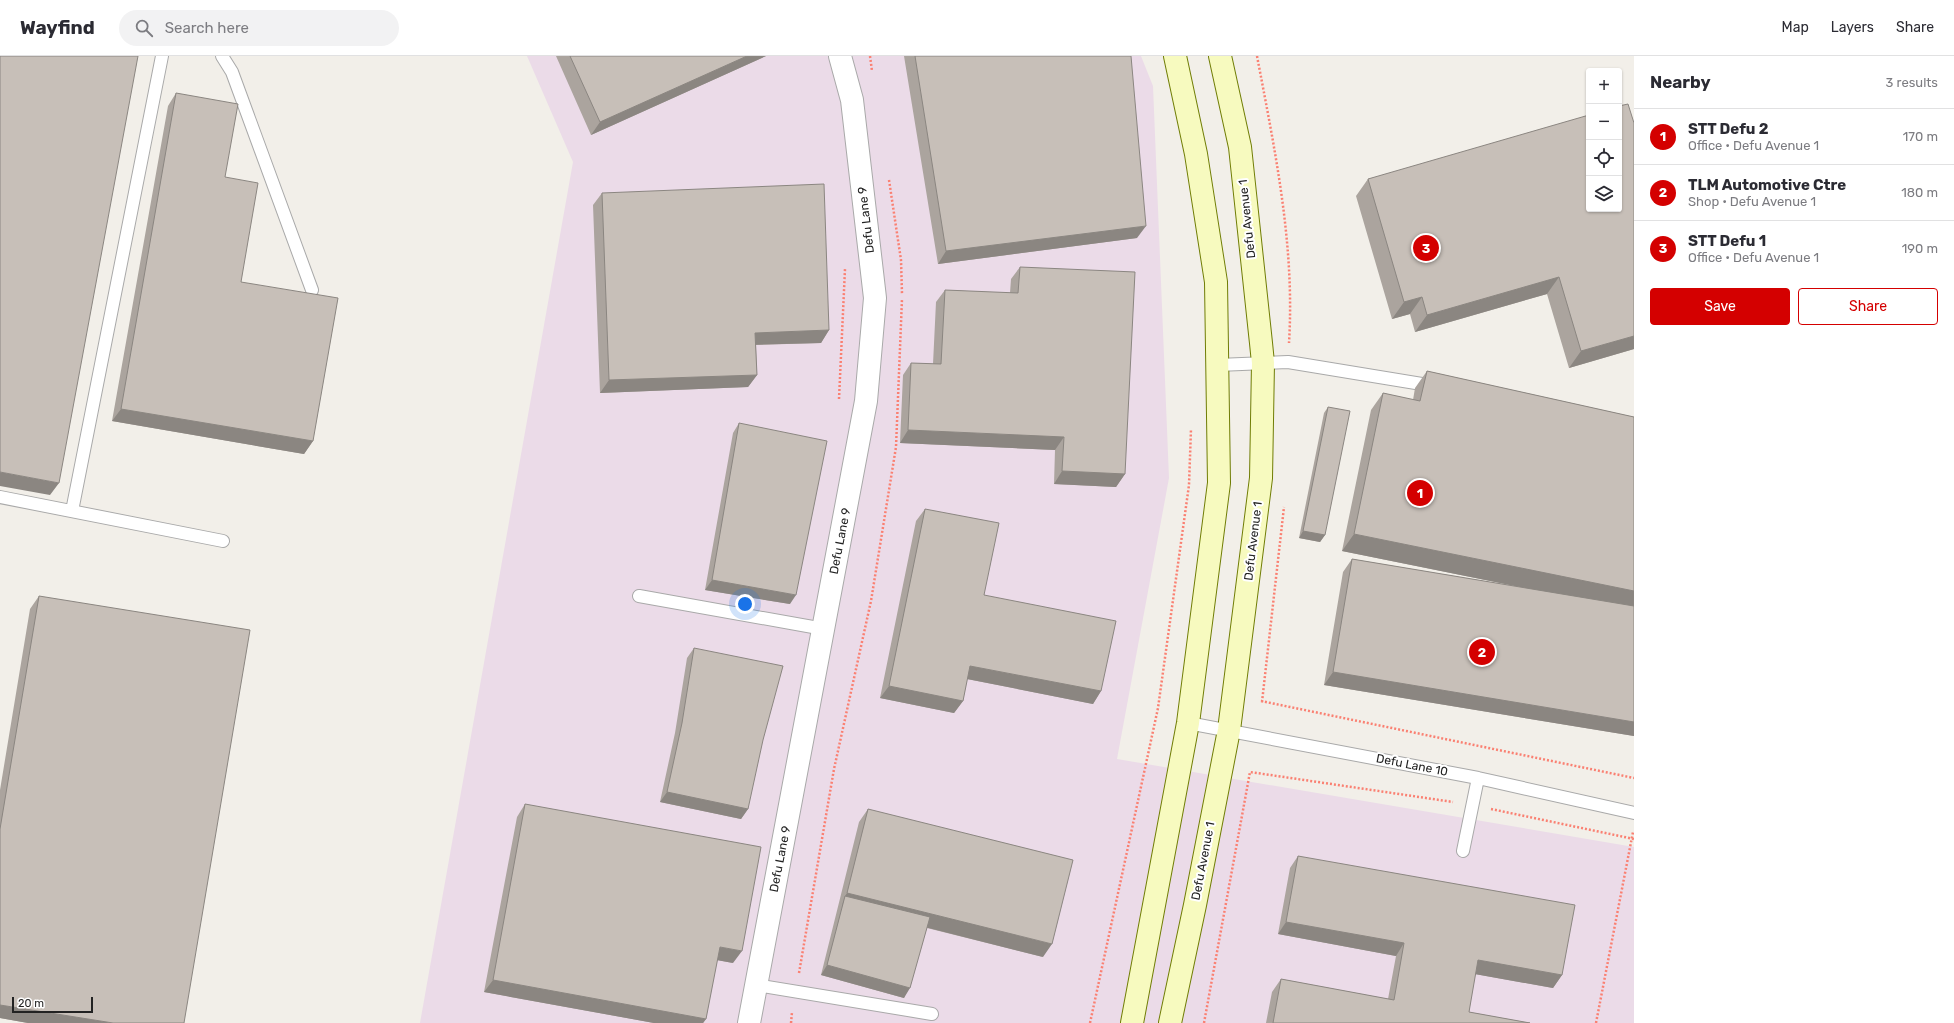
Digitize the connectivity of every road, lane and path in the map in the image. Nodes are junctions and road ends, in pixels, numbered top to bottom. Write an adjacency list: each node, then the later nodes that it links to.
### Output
1 (162, 56): 14 (lane)
2 (222, 56): 7 (lane)
3 (840, 56): 17 (street, Defu Lane 9)
4 (1175, 56): 9 (main road)
5 (1220, 56): 8 (main road, Defu Avenue 1)
6 (845, 264): 11 (path)
7 (312, 290)
8 (1262, 363): 9 (lane); 10 (lane); 18 (main road, Defu Avenue 1)
9 (1218, 365): 19 (main road)
10 (1449, 388)
11 (839, 401)
12 (1191, 422): 31 (path)
13 (0, 497): 14 (lane)
14 (72, 511): 15 (lane)
15 (222, 540)
16 (639, 596): 17 (lane)
17 (824, 628): 28 (street, Defu Lane 9)
18 (1233, 696): 20 (main road, Defu Avenue 1); 22 (path)
19 (1188, 723): 20 (lane, Defu Lane 10); 32 (main road)
20 (1229, 730): 21 (lane, Defu Lane 10); 33 (main road, Defu Avenue 1)
21 (1478, 778): 23 (lane); 24 (lane, Defu Lane 10)
22 (1634, 778)
23 (1472, 805): 26 (path); 27 (lane); 34 (path)
24 (1634, 813)
25 (1634, 825): 26 (path)
26 (1633, 839): 35 (path)
27 (1463, 851)
28 (756, 985): 29 (lane); 30 (street, Defu Lane 9)
29 (932, 1014)
30 (749, 1023)
31 (1090, 1023)
32 (1132, 1023)
33 (1170, 1023)
34 (1204, 1023)
35 (1596, 1023)

